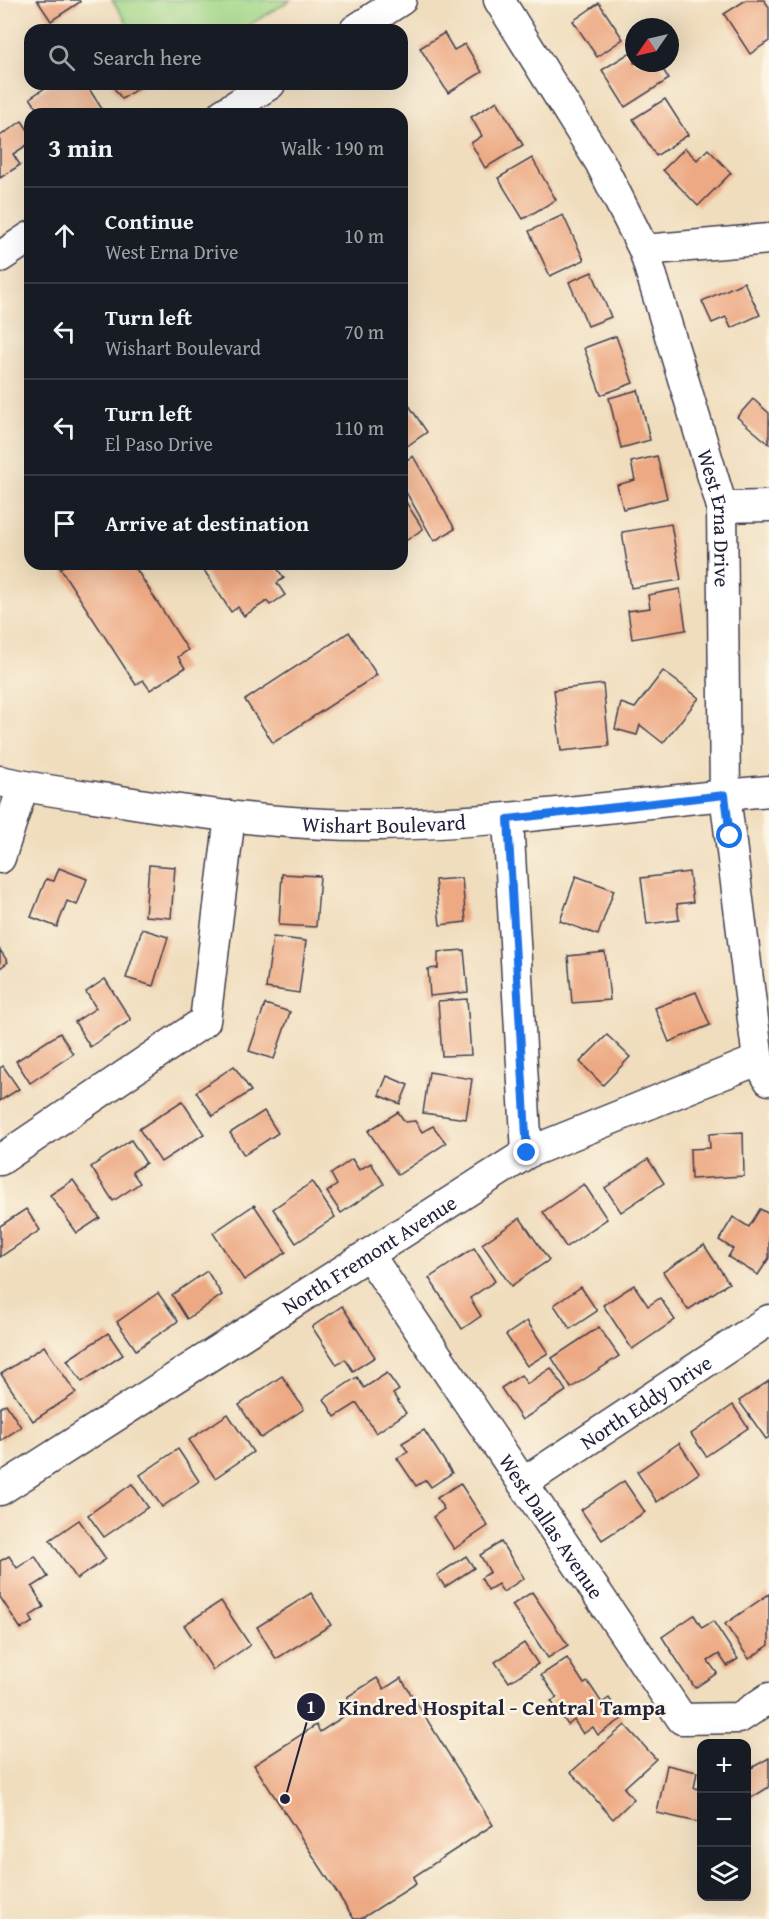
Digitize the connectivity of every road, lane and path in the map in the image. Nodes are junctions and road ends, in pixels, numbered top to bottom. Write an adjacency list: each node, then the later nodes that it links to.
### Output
1 (401, 0): 3 (street)
2 (499, 0): 8 (street, West Erna Drive)
3 (364, 24)
4 (261, 90): 5 (street)
5 (232, 108)
6 (769, 239): 8 (street)
7 (24, 241): 9 (street)
8 (644, 250): 11 (street, West Erna Drive)
9 (0, 256)
10 (769, 506): 11 (street)
11 (722, 507): 14 (street, West Erna Drive)
12 (12, 784): 15 (street, Wishart Boulevard); 17 (street)
13 (769, 791): 14 (street, Wishart Boulevard)
14 (725, 795): 16 (street, Wishart Boulevard); 18 (street, West Erna Drive)
15 (230, 816): 16 (street, Wishart Boulevard); 20 (street)
16 (508, 819): 19 (street)
17 (0, 858)
18 (764, 1070): 19 (street, North Fremont Avenue)
19 (527, 1153): 21 (street, North Fremont Avenue)
20 (0, 1161)
21 (369, 1255): 23 (street, West Dallas Avenue); 24 (street, North Fremont Avenue)
22 (769, 1320): 23 (street, North Eddy Drive)
23 (523, 1483): 25 (street, West Dallas Avenue)
24 (0, 1490)
25 (769, 1698)

